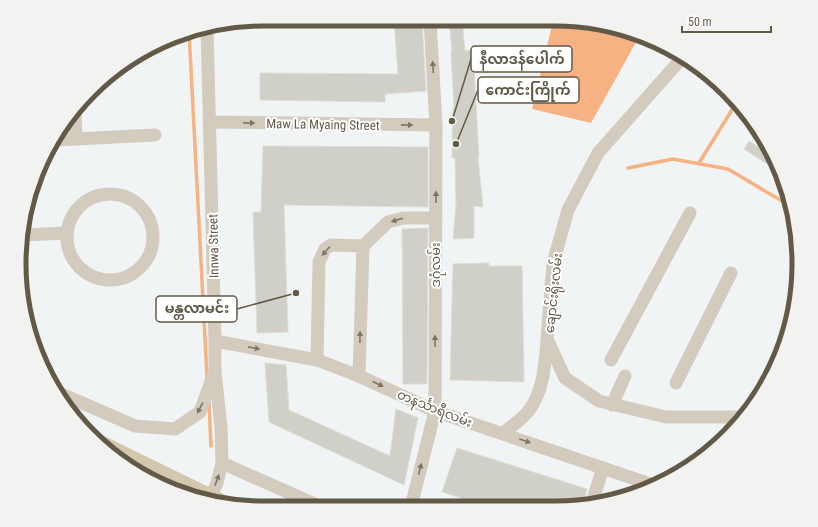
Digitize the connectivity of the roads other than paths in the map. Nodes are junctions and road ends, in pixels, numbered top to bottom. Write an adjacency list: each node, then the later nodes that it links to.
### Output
1 (430, 26): 6 (street, ဒဂုံလမ်း, one-way to 1)
2 (207, 33): 5 (street, Innwa Street)
3 (679, 62): 16 (street, ချောင်းရိုးလမ်း)
4 (75, 119): 8 (street)
5 (210, 122): 6 (street, Maw La Myaing Street, one-way to 6); 17 (street, Innwa Street)
6 (436, 125): 11 (street, ဒဂုံလမ်း, one-way to 6)
7 (154, 135): 8 (street)
8 (76, 138): 9 (street)
9 (61, 139)
10 (690, 213): 19 (street)
11 (436, 218): 14 (street, one-way to 14); 26 (street, ဒဂုံလမ်း, one-way to 11)
12 (67, 233): 12 (street); 13 (street)
13 (28, 234)
14 (362, 246): 18 (street, one-way to 18); 21 (street, one-way to 14)
15 (731, 273): 23 (street)
16 (547, 339): 25 (street, ချောင်းရိုးလမ်း); 28 (street)
17 (215, 341): 18 (street, တနင်္သာရီလမ်း, one-way to 18); 20 (street, Innwa Street)
18 (318, 360): 21 (street, တနင်္သာရီလမ်း)
19 (612, 360)
20 (215, 372): 24 (street, one-way to 24); 30 (street, Innwa Street)
21 (359, 376): 26 (street, တနင်္သာရီလမ်း, one-way to 26)
22 (625, 376): 25 (street)
23 (676, 383)
24 (67, 396)
25 (612, 405): 27 (street, ချောင်းရိုးလမ်း)
26 (435, 411): 28 (street, တနင်္သာရီလမ်း); 37 (street, ဒဂုံလမ်း, one-way to 26)
27 (736, 417)
28 (503, 433): 31 (street, တနင်္သာရီလမ်း, one-way to 31)
29 (124, 456): 33 (main road)
30 (222, 463): 34 (street, Innwa Street, one-way to 30); 36 (street)
31 (602, 468): 32 (street, တနင်္သာရီလမ်း); 35 (street)
32 (646, 483)
33 (193, 490)
34 (214, 495)
35 (593, 497)
36 (308, 501)
37 (412, 501)

